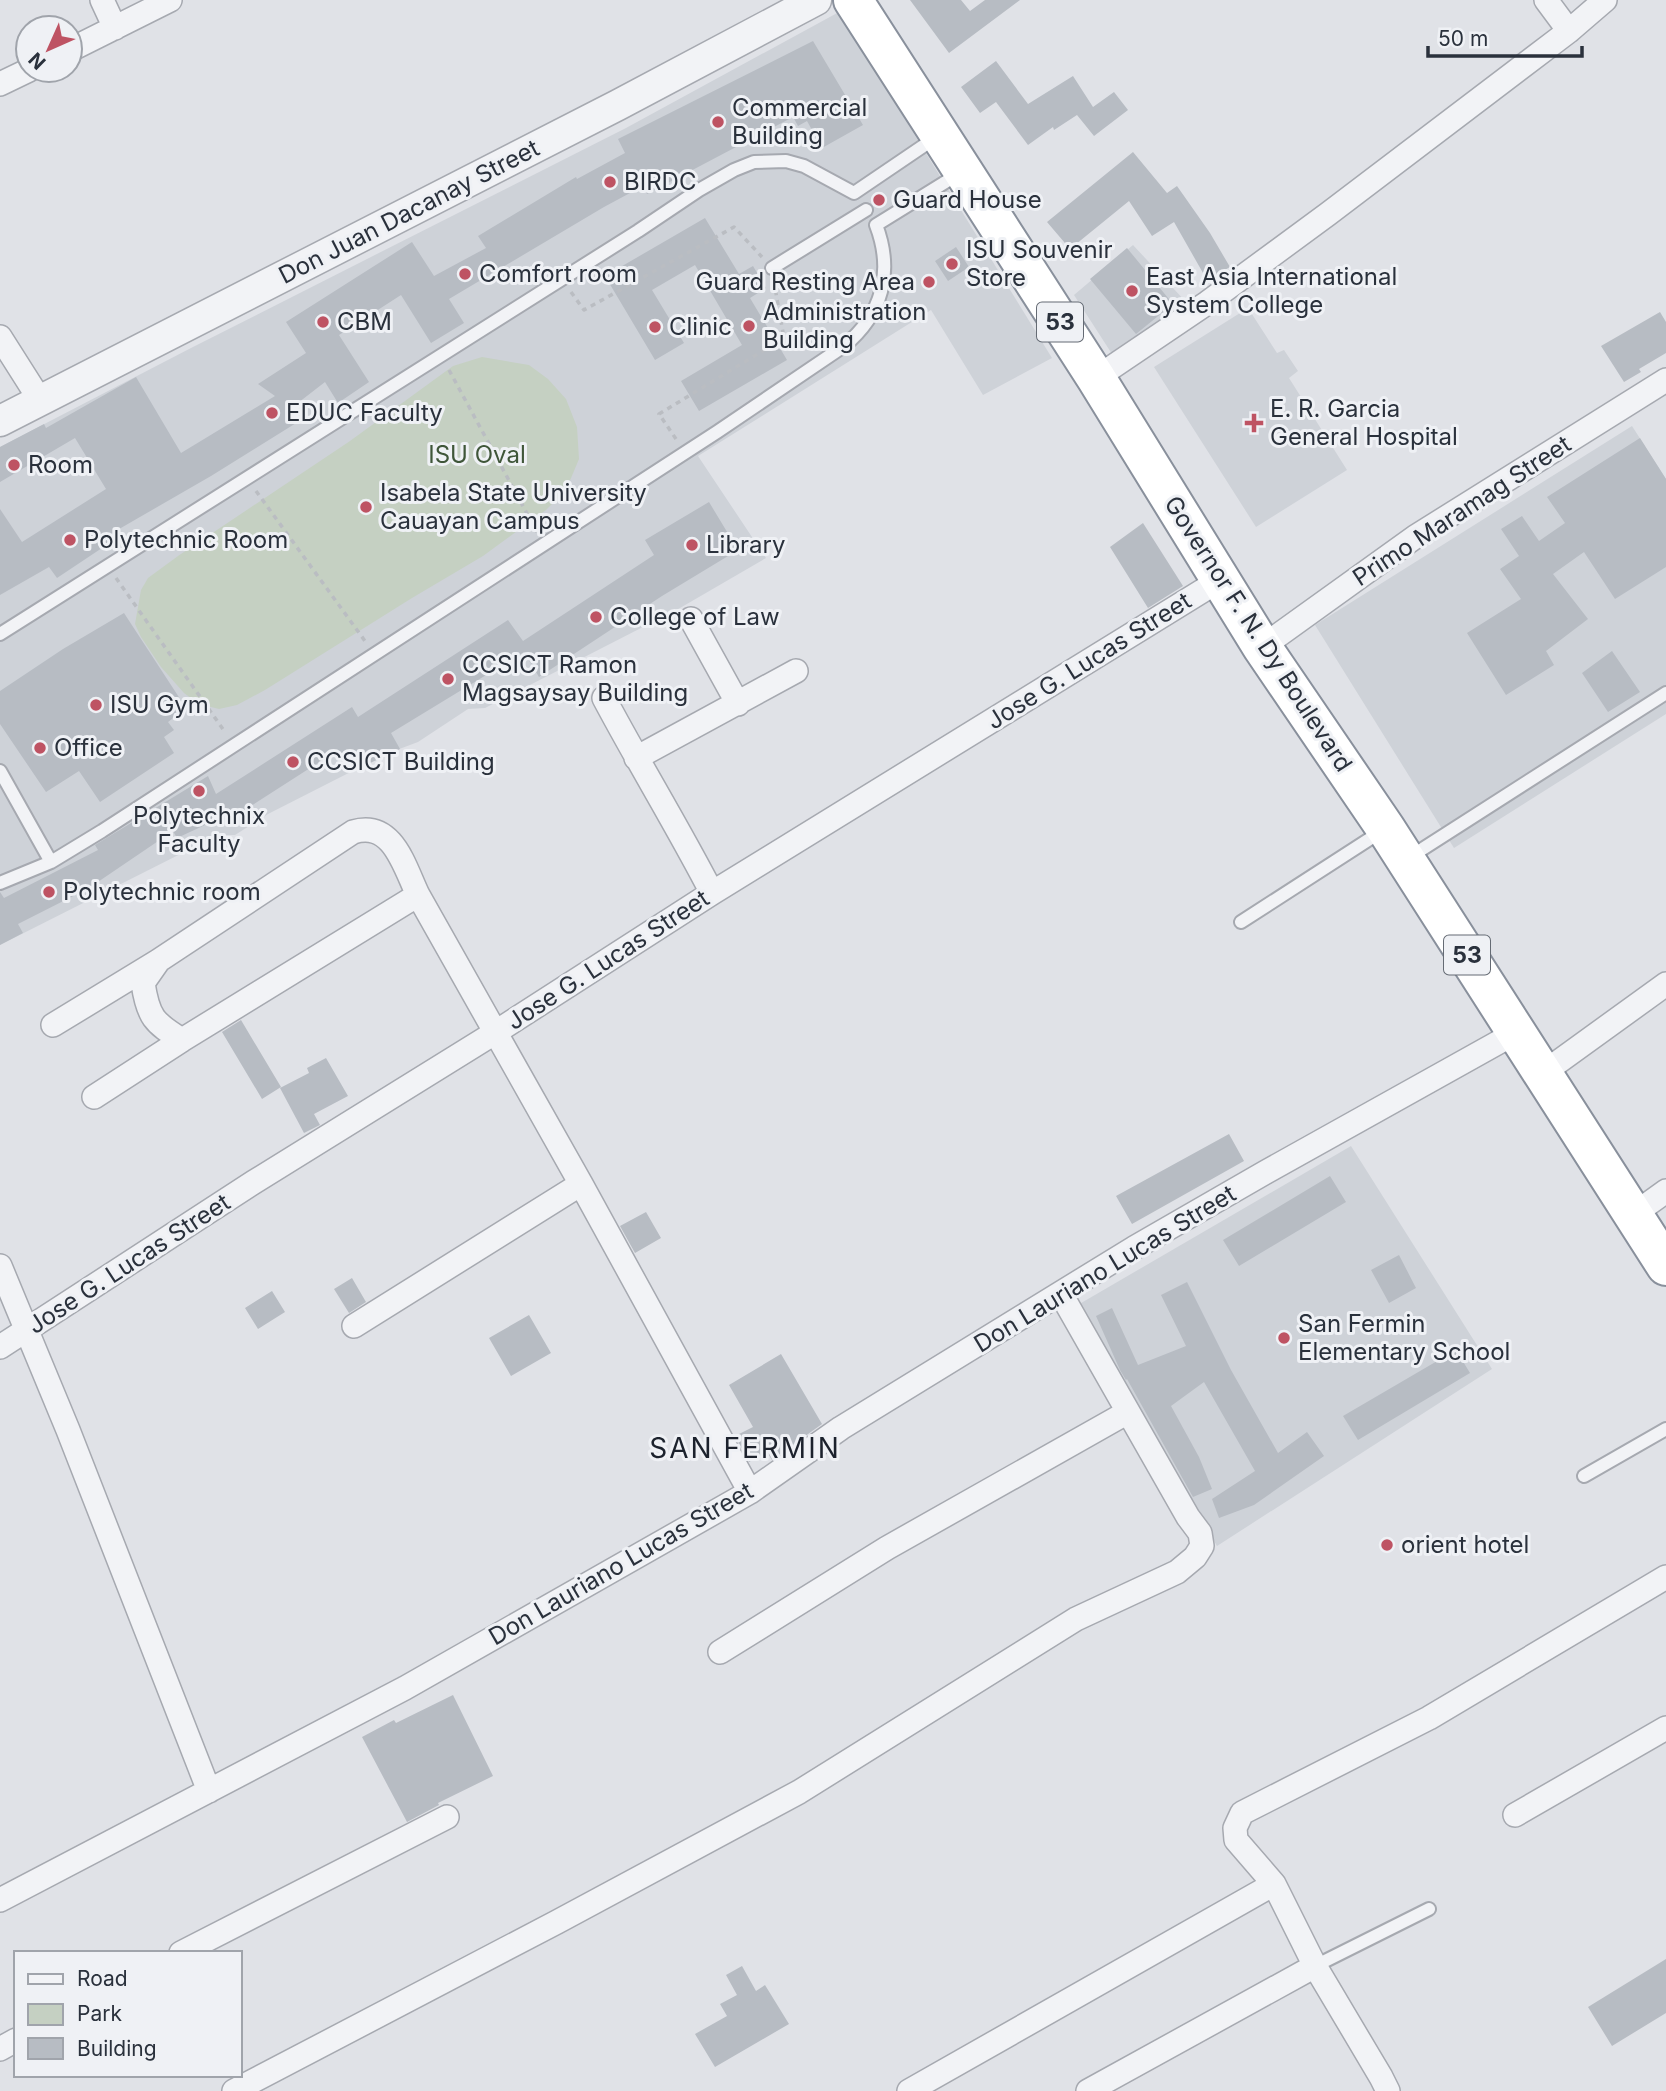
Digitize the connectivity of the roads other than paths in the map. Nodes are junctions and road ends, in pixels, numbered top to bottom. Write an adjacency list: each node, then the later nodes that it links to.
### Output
1 (102, 0): 7 (street)
2 (170, 0): 7 (street)
3 (816, 0): 19 (street, Don Juan Dacanay Street)
4 (853, 0): 10 (highway, Governor F. N. Dy Boulevard / 53)
5 (1546, 0): 8 (street)
6 (1605, 0): 8 (street)
7 (115, 28): 9 (street)
8 (1569, 31): 17 (street)
9 (84, 43)
10 (940, 135): 11 (highway, Governor F. N. Dy Boulevard / 53); 12 (lane)
11 (963, 171): 14 (lane); 17 (highway, Governor F. N. Dy Boulevard / 53)
12 (854, 193): 13 (lane); 23 (lane)
13 (866, 210): 14 (lane); 15 (lane)
14 (876, 225): 32 (lane)
15 (772, 268)
16 (0, 337): 19 (street)
17 (1096, 378): 21 (highway, Governor F. N. Dy Boulevard / 53)
18 (1666, 380): 24 (street, Primo Maramag Street)
19 (40, 400): 20 (street, Don Juan Dacanay Street)
20 (0, 421)
21 (1220, 580): 24 (highway, Governor F. N. Dy Boulevard / 53); 34 (street, Jose G. Lucas Street)
22 (691, 619): 28 (street)
23 (0, 634)
24 (1262, 647): 31 (highway, Governor F. N. Dy Boulevard / 53)
25 (796, 671): 28 (street)
26 (1666, 693): 31 (lane)
27 (604, 698): 29 (street)
28 (738, 704): 29 (street)
29 (636, 758): 34 (street)
30 (0, 771): 32 (lane)
31 (1396, 844): 36 (lane); 41 (highway, Governor F. N. Dy Boulevard / 53)
32 (51, 862): 33 (lane)
33 (0, 883)
34 (712, 893): 40 (street, Jose G. Lucas Street)
35 (418, 895): 37 (street); 40 (street); 42 (street)
36 (1241, 922)
37 (159, 961): 39 (street); 42 (street)
38 (1666, 984): 43 (street)
39 (53, 1025)
40 (496, 1032): 45 (street); 52 (street, Jose G. Lucas Street)
41 (1517, 1032): 43 (highway, Governor F. N. Dy Boulevard / 53); 50 (street, Don Lauriano Lucas Street)
42 (182, 1040): 44 (street)
43 (1543, 1073): 47 (highway, Governor F. N. Dy Boulevard / 53)
44 (94, 1097)
45 (581, 1184): 51 (street); 57 (street)
46 (1666, 1191): 47 (street)
47 (1634, 1214): 49 (highway, Governor F. N. Dy Boulevard / 53)
48 (0, 1266): 52 (street)
49 (1666, 1266)
50 (1061, 1294): 54 (street); 57 (street, Don Lauriano Lucas Street)
51 (354, 1326)
52 (27, 1331): 53 (street, Jose G. Lucas Street); 61 (street)
53 (0, 1347)
54 (1128, 1412): 59 (street); 69 (street)
55 (1666, 1429): 56 (lane)
56 (1584, 1476)
57 (750, 1492): 61 (street, Don Lauriano Lucas Street)
58 (1666, 1577): 64 (street)
59 (720, 1652)
60 (1666, 1727): 62 (street)
61 (209, 1790): 65 (street, Don Lauriano Lucas Street)
62 (1515, 1815)
63 (447, 1817): 67 (street)
64 (1274, 1884): 68 (street); 70 (street)
65 (0, 1900)
66 (1429, 1909): 68 (lane)
67 (185, 1951)
68 (1315, 1966): 71 (street); 72 (street)
69 (234, 2091)
70 (909, 2091)
71 (1088, 2091)
72 (1388, 2091)

